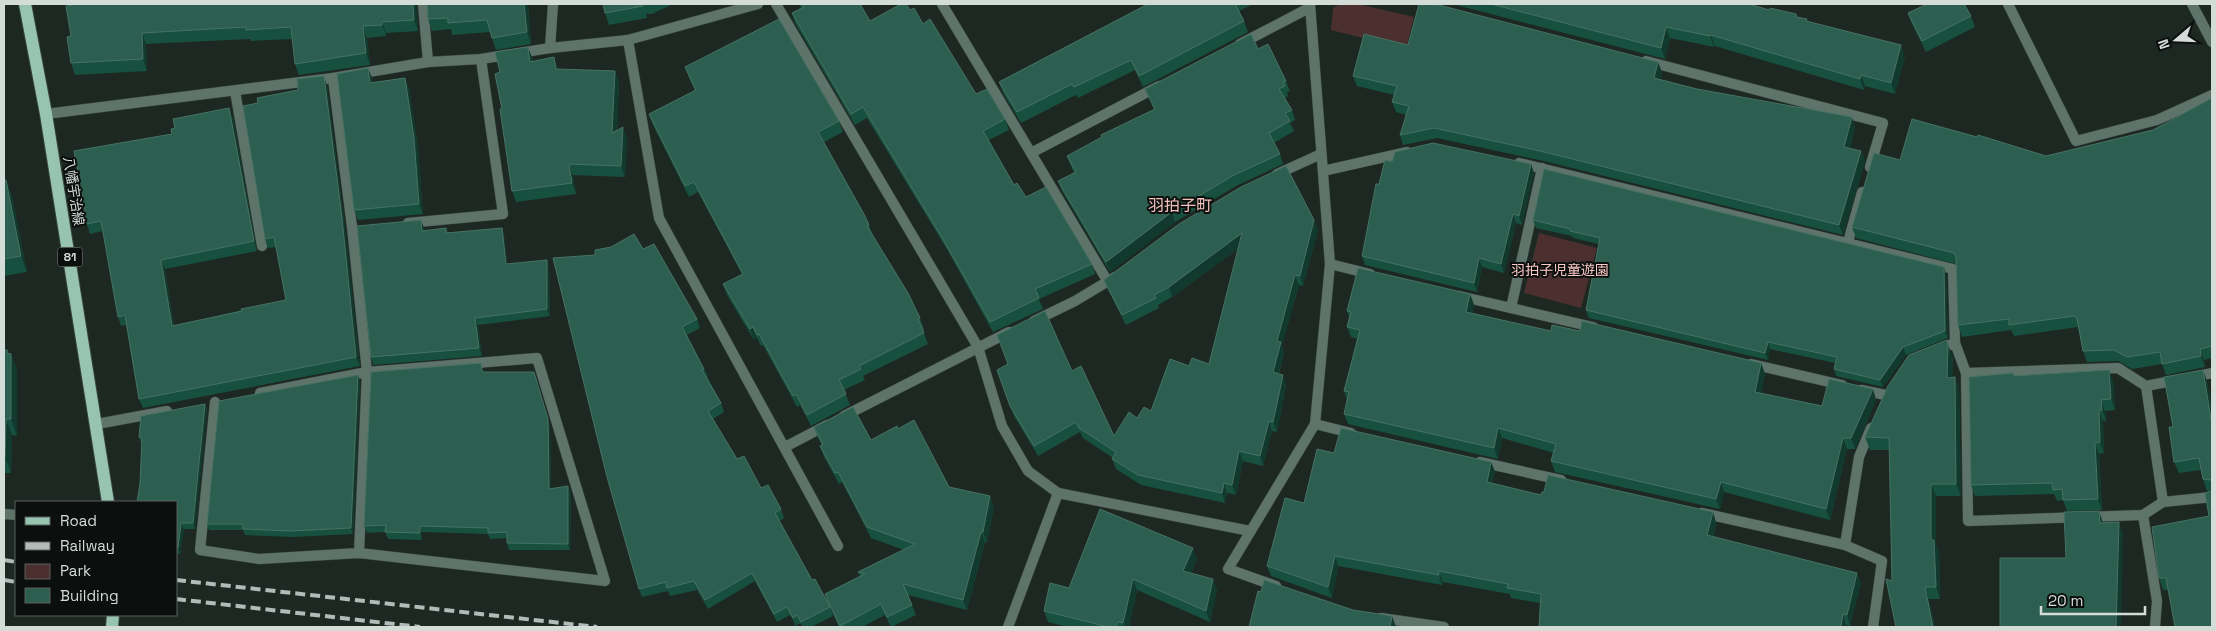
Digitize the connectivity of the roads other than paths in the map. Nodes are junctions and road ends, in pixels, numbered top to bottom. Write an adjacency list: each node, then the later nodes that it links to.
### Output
1 (25, 4): 21 (main road, 八幡宇治線 / 81)
2 (423, 4): 16 (street)
3 (553, 4): 12 (street)
4 (758, 4): 10 (street)
5 (776, 4): 40 (street)
6 (942, 4): 23 (street)
7 (2008, 4): 20 (street)
8 (2192, 4): 11 (street)
9 (1309, 6): 13 (street); 24 (street)
10 (628, 40): 12 (street); 55 (street)
11 (2212, 42)
12 (550, 48): 14 (street)
13 (1231, 49)
14 (481, 59): 16 (street); 29 (street)
15 (1636, 59): 30 (street)
16 (428, 62): 17 (street)
17 (333, 78): 19 (street); 43 (street)
18 (1170, 80): 23 (street)
19 (235, 91): 21 (street); 31 (street)
20 (2212, 95)
21 (46, 114): 52 (main road, 八幡宇治線 / 81)
22 (1417, 150): 27 (street)
23 (1031, 153): 35 (street)
24 (1321, 154): 27 (street); 28 (street)
25 (1513, 162): 26 (street)
26 (1542, 168): 30 (street); 37 (street)
27 (1323, 171): 32 (street)
28 (1268, 179)
29 (400, 223)
30 (1848, 242): 39 (street)
31 (262, 246)
32 (1330, 264): 34 (street); 53 (street)
33 (1124, 270): 35 (street)
34 (1377, 276)
35 (1108, 282): 40 (street)
36 (1444, 292): 37 (street)
37 (1511, 308): 38 (street)
38 (1607, 331)
39 (1955, 343): 41 (street); 44 (street)
40 (978, 347): 55 (street); 58 (street)
41 (1927, 354)
42 (1742, 362): 48 (street)
43 (367, 372): 47 (street); 67 (street); 67 (street)
44 (1966, 373): 46 (street); 63 (street)
45 (2212, 373): 46 (street)
46 (2146, 386): 61 (street)
47 (253, 395)
48 (1886, 396)
49 (215, 402): 67 (street)
50 (179, 409): 52 (street)
51 (1874, 422): 65 (street)
52 (97, 424): 60 (main road, 八幡宇治線 / 81)
53 (1315, 424): 54 (street); 64 (street)
54 (1364, 436)
55 (785, 447): 66 (street)
56 (1470, 460): 57 (street)
57 (1576, 484)
58 (1058, 493): 64 (street); 70 (street)
59 (2212, 497): 61 (street)
60 (108, 501)
61 (2164, 502): 63 (street)
62 (1691, 510): 65 (street)
63 (2143, 515): 73 (street)
64 (1250, 531): 68 (street)
65 (1845, 545): 72 (street)
66 (838, 546)
67 (359, 553)
68 (1285, 588)
69 (1369, 616): 71 (street)
70 (1008, 627)
71 (1444, 627)
72 (1873, 627)
73 (2155, 627)

